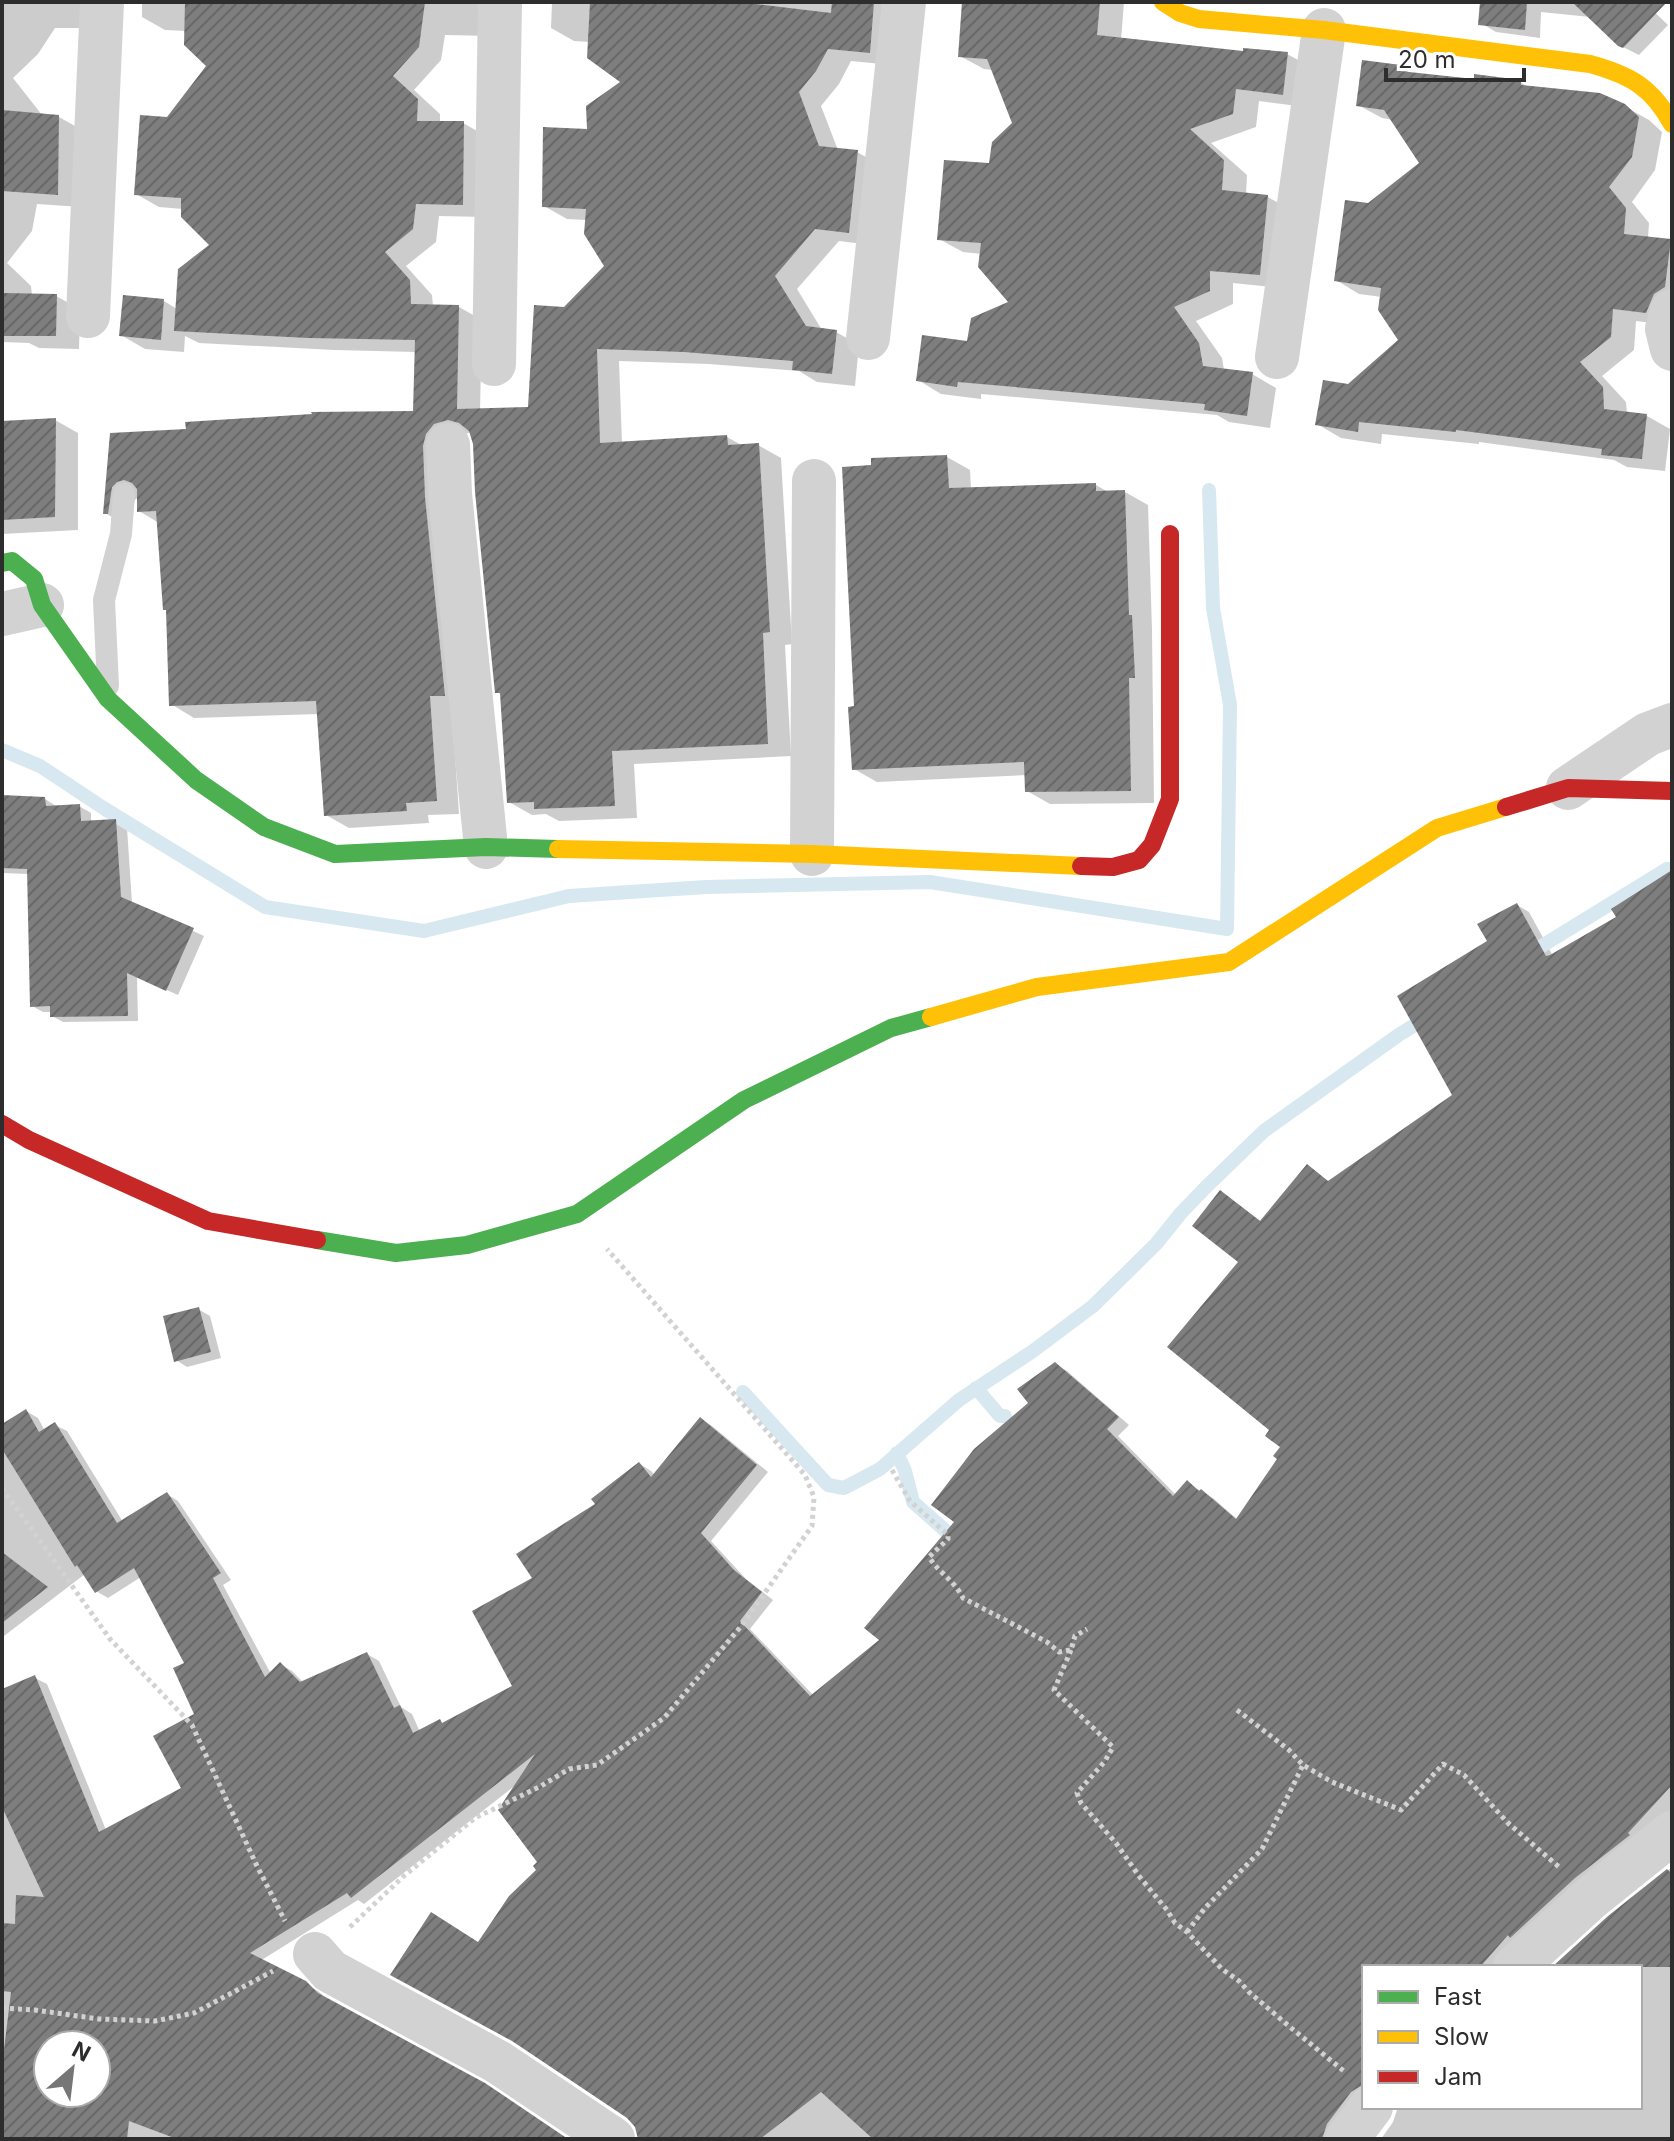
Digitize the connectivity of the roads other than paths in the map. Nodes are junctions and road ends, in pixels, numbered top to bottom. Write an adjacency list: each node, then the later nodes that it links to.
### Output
1 (102, 2): 8 (street)
2 (500, 2): 12 (street)
3 (904, 2): 9 (street)
4 (1163, 2): 5 (street)
5 (1324, 30): 6 (street); 11 (street)
6 (1672, 124)
7 (1672, 311): 10 (street)
8 (88, 316)
9 (868, 338)
10 (1672, 349)
11 (1277, 357)
12 (494, 364)
13 (448, 445): 23 (street)
14 (814, 481): 24 (street)
15 (124, 494): 19 (lane)
16 (1170, 534): 24 (street)
17 (2, 563): 18 (street)
18 (22, 609): 19 (street)
19 (108, 699): 23 (street)
20 (1672, 725): 21 (street)
21 (1568, 788): 22 (street); 25 (street)
22 (1672, 791)
23 (486, 847): 24 (street)
24 (812, 854)
25 (2, 1124)
26 (1672, 1833): 28 (street)
27 (315, 1954): 30 (street)
28 (1517, 1965)
29 (1361, 2092): 31 (street)
30 (613, 2139)
31 (1347, 2139)

